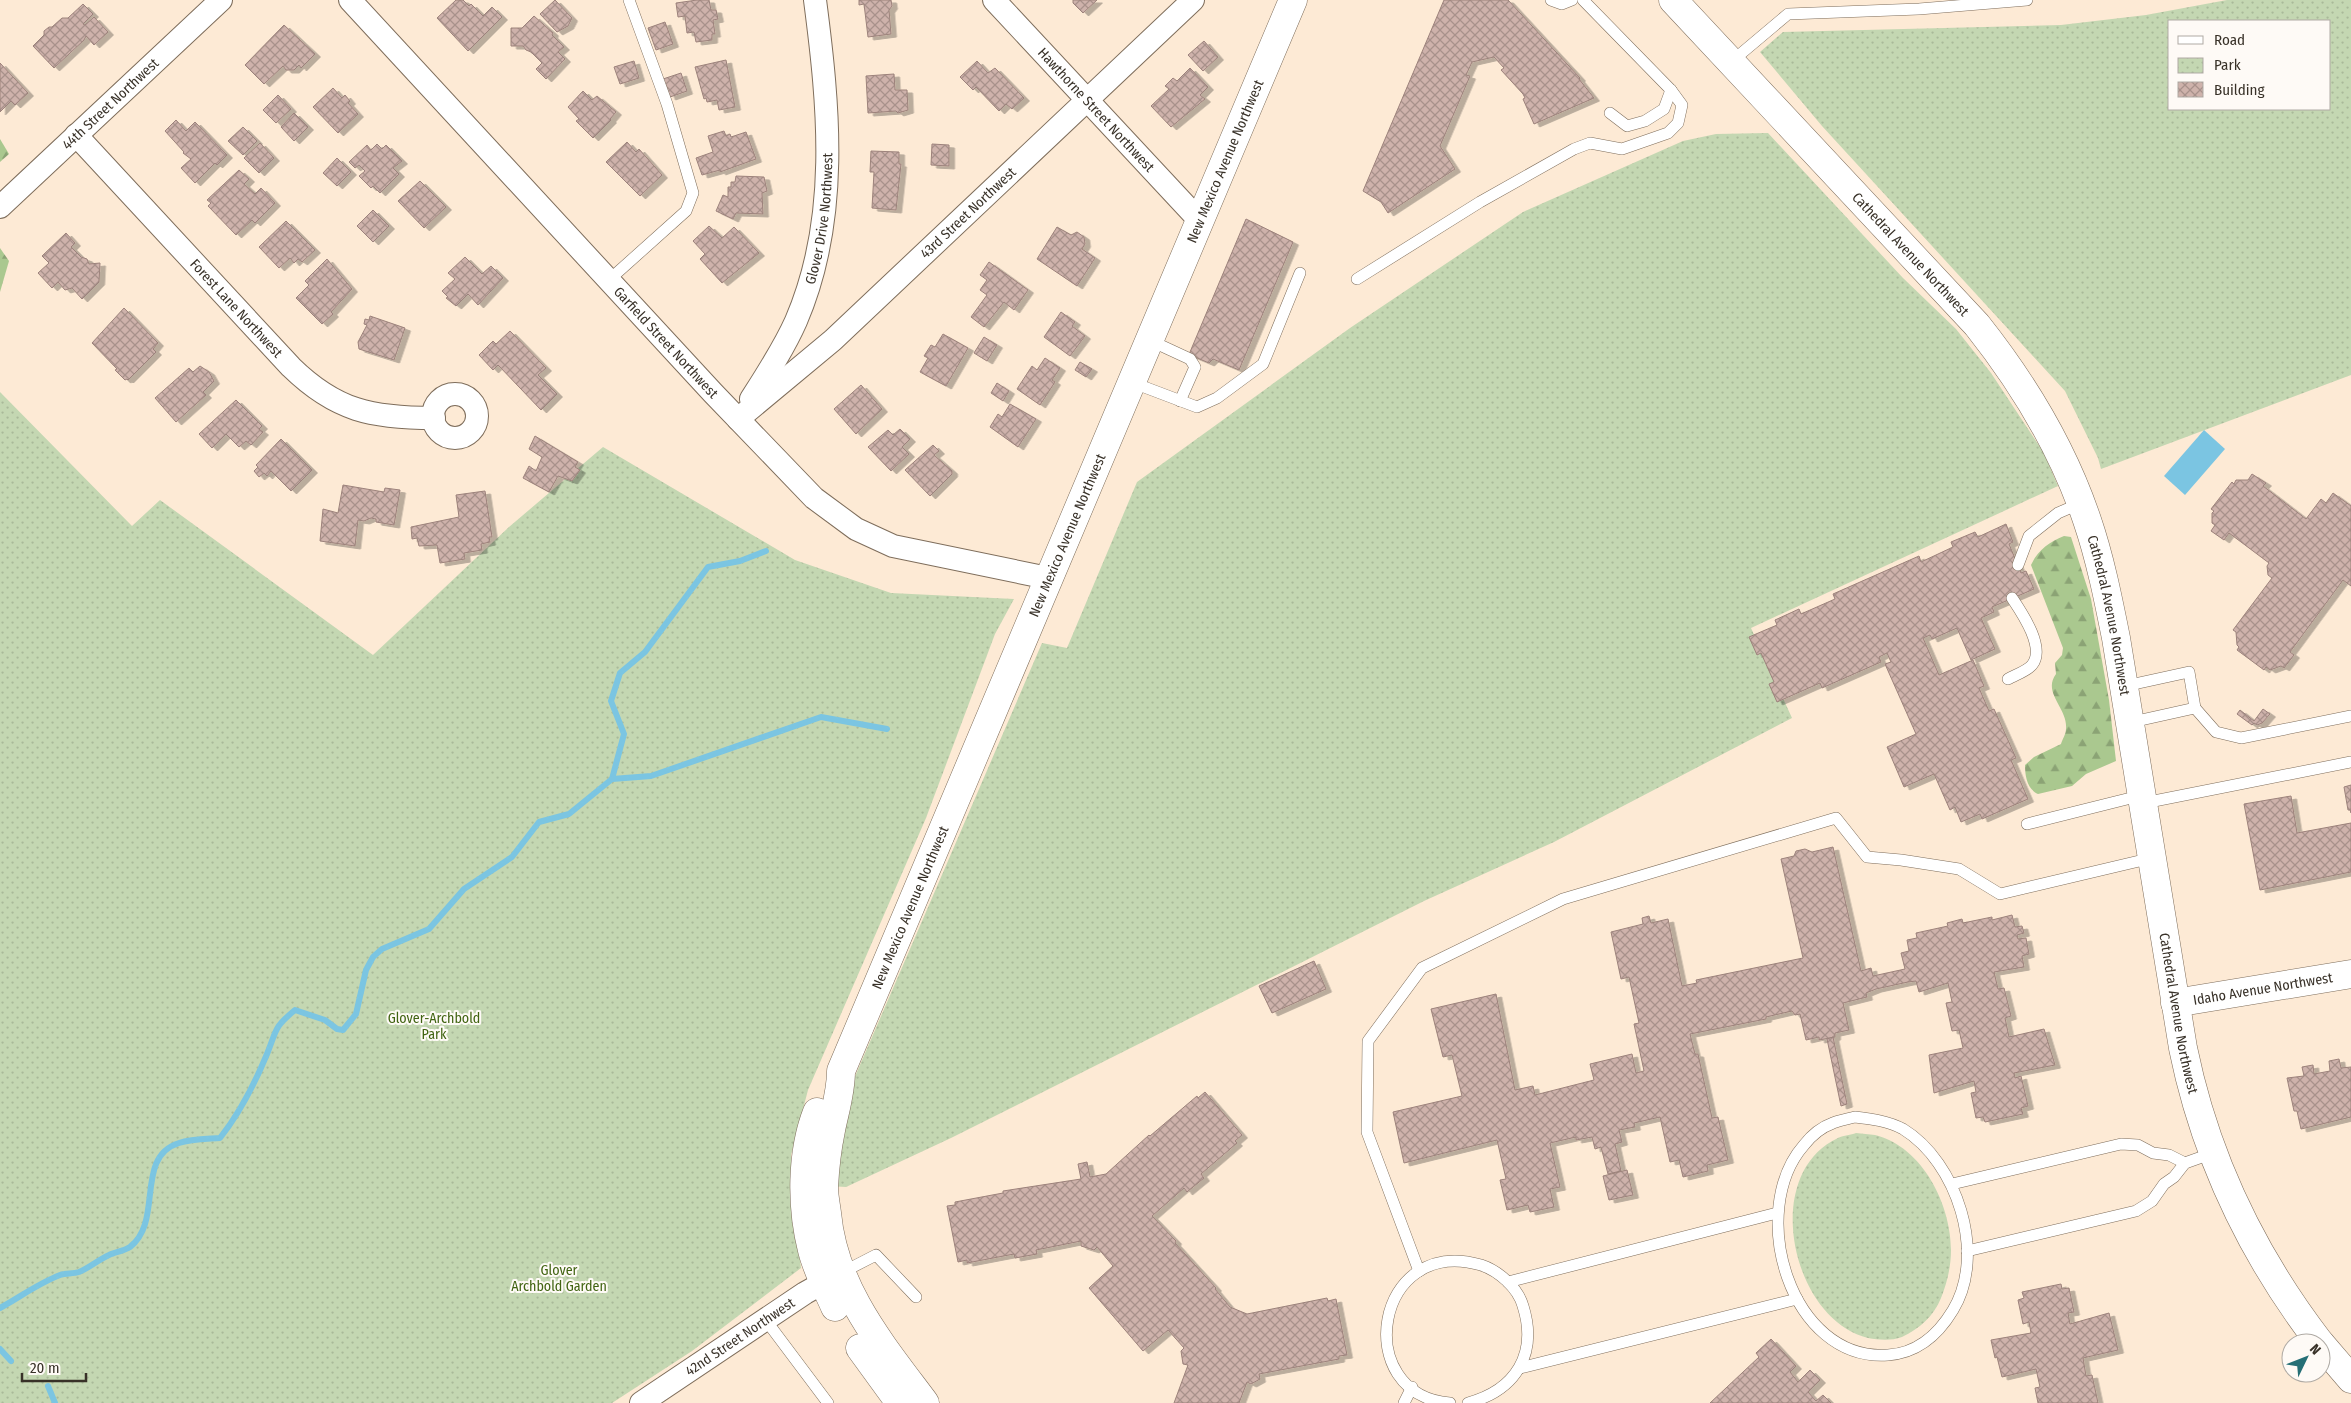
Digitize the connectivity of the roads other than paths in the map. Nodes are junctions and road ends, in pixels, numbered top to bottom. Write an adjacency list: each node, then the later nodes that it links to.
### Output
1 (221, 0): 17 (street, 44th Street Northwest)
2 (350, 0): 22 (street, Garfield Street Northwest)
3 (629, 0): 22 (lane)
4 (815, 0): 27 (street, Glover Drive Northwest)
5 (994, 0): 15 (street, Hawthorne Street Northwest)
6 (1192, 0): 15 (street, 43rd Street Northwest)
7 (1293, 0): 19 (street, New Mexico Avenue Northwest)
8 (1551, 0): 9 (lane)
9 (1572, 0)
10 (1583, 0): 14 (lane)
11 (2027, 0): 13 (lane)
12 (1682, 3): 13 (street, Cathedral Avenue Northwest)
13 (1731, 62): 28 (street, Cathedral Avenue Northwest)
14 (1671, 90): 16 (lane); 21 (lane)
15 (1088, 101): 19 (street, Hawthorne Street Northwest); 27 (street, 43rd Street Northwest)
16 (1610, 113)
17 (76, 135): 18 (street, 44th Street Northwest); 26 (street, Forest Lane Northwest)
18 (0, 207)
19 (1199, 220): 23 (street, New Mexico Avenue Northwest)
20 (1300, 273): 25 (lane)
21 (1357, 279)
22 (609, 280): 27 (street, Garfield Street Northwest)
23 (1148, 340): 24 (street, New Mexico Avenue Northwest); 25 (lane)
24 (1131, 382): 25 (lane); 30 (street, New Mexico Avenue Northwest)
25 (1180, 401)
26 (434, 418)
27 (738, 419): 30 (street, Garfield Street Northwest)
28 (2081, 503): 29 (lane); 33 (street, Cathedral Avenue Northwest)
29 (2018, 565)
30 (1048, 578): 49 (street, New Mexico Avenue Northwest)
31 (2012, 598): 32 (lane)
32 (2008, 679)
33 (2125, 686): 34 (lane); 36 (street, Cathedral Avenue Northwest)
34 (2195, 708): 35 (lane); 36 (lane)
35 (2351, 716)
36 (2132, 722): 38 (street, Cathedral Avenue Northwest)
37 (2351, 762): 38 (lane)
38 (2143, 799): 39 (lane); 40 (street, Cathedral Avenue Northwest)
39 (2027, 824)
40 (2152, 858): 42 (street, Cathedral Avenue Northwest); 48 (lane)
41 (2351, 974): 42 (street, Idaho Avenue Northwest)
42 (2175, 1003): 43 (street, Cathedral Avenue Northwest)
43 (2213, 1153): 44 (lane); 54 (street, Cathedral Avenue Northwest)
44 (2185, 1163): 45 (lane); 47 (lane)
45 (1952, 1184): 46 (lane); 47 (lane)
46 (1777, 1213): 50 (lane); 52 (lane)
47 (1967, 1251): 52 (lane)
48 (1419, 1271): 50 (lane); 58 (lane)
49 (832, 1278): 51 (lane); 53 (street, 42nd Street Northwest); 61 (street); 62 (street)
50 (1508, 1282): 56 (lane)
51 (916, 1297)
52 (1797, 1299): 56 (lane)
53 (765, 1319): 59 (street, 42nd Street Northwest); 60 (lane)
54 (2313, 1333)
55 (2331, 1356): 57 (street, Cathedral Avenue Northwest)
56 (1520, 1368): 65 (lane)
57 (2351, 1379)
58 (1412, 1387): 63 (lane); 64 (lane)
59 (640, 1403)
60 (828, 1403)
61 (900, 1403)
62 (925, 1403)
63 (1404, 1403)
64 (1450, 1403)
65 (1468, 1403)

